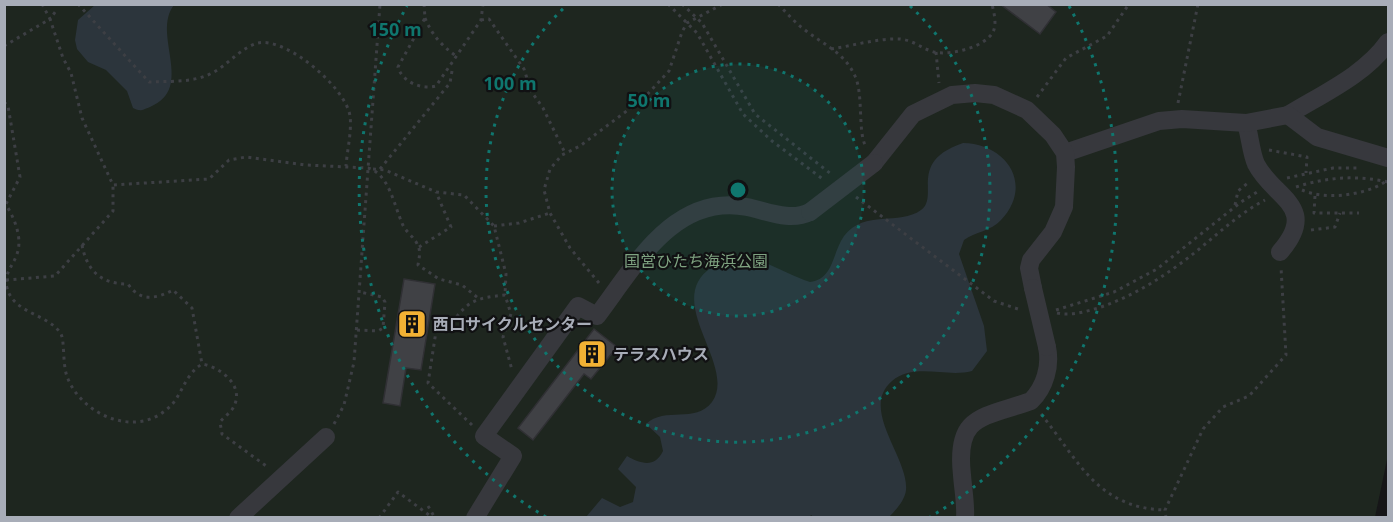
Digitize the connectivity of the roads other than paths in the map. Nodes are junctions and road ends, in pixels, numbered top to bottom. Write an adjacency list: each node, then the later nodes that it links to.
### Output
1 (1389, 42): 2 (street)
2 (1288, 115): 3 (street); 5 (street)
3 (1246, 123): 4 (street); 6 (street)
4 (1065, 153): 9 (street, bridge); 10 (street, bridge)
5 (1389, 158)
6 (1280, 252)
7 (326, 437): 8 (street)
8 (238, 518)
9 (475, 518)
10 (965, 518)

